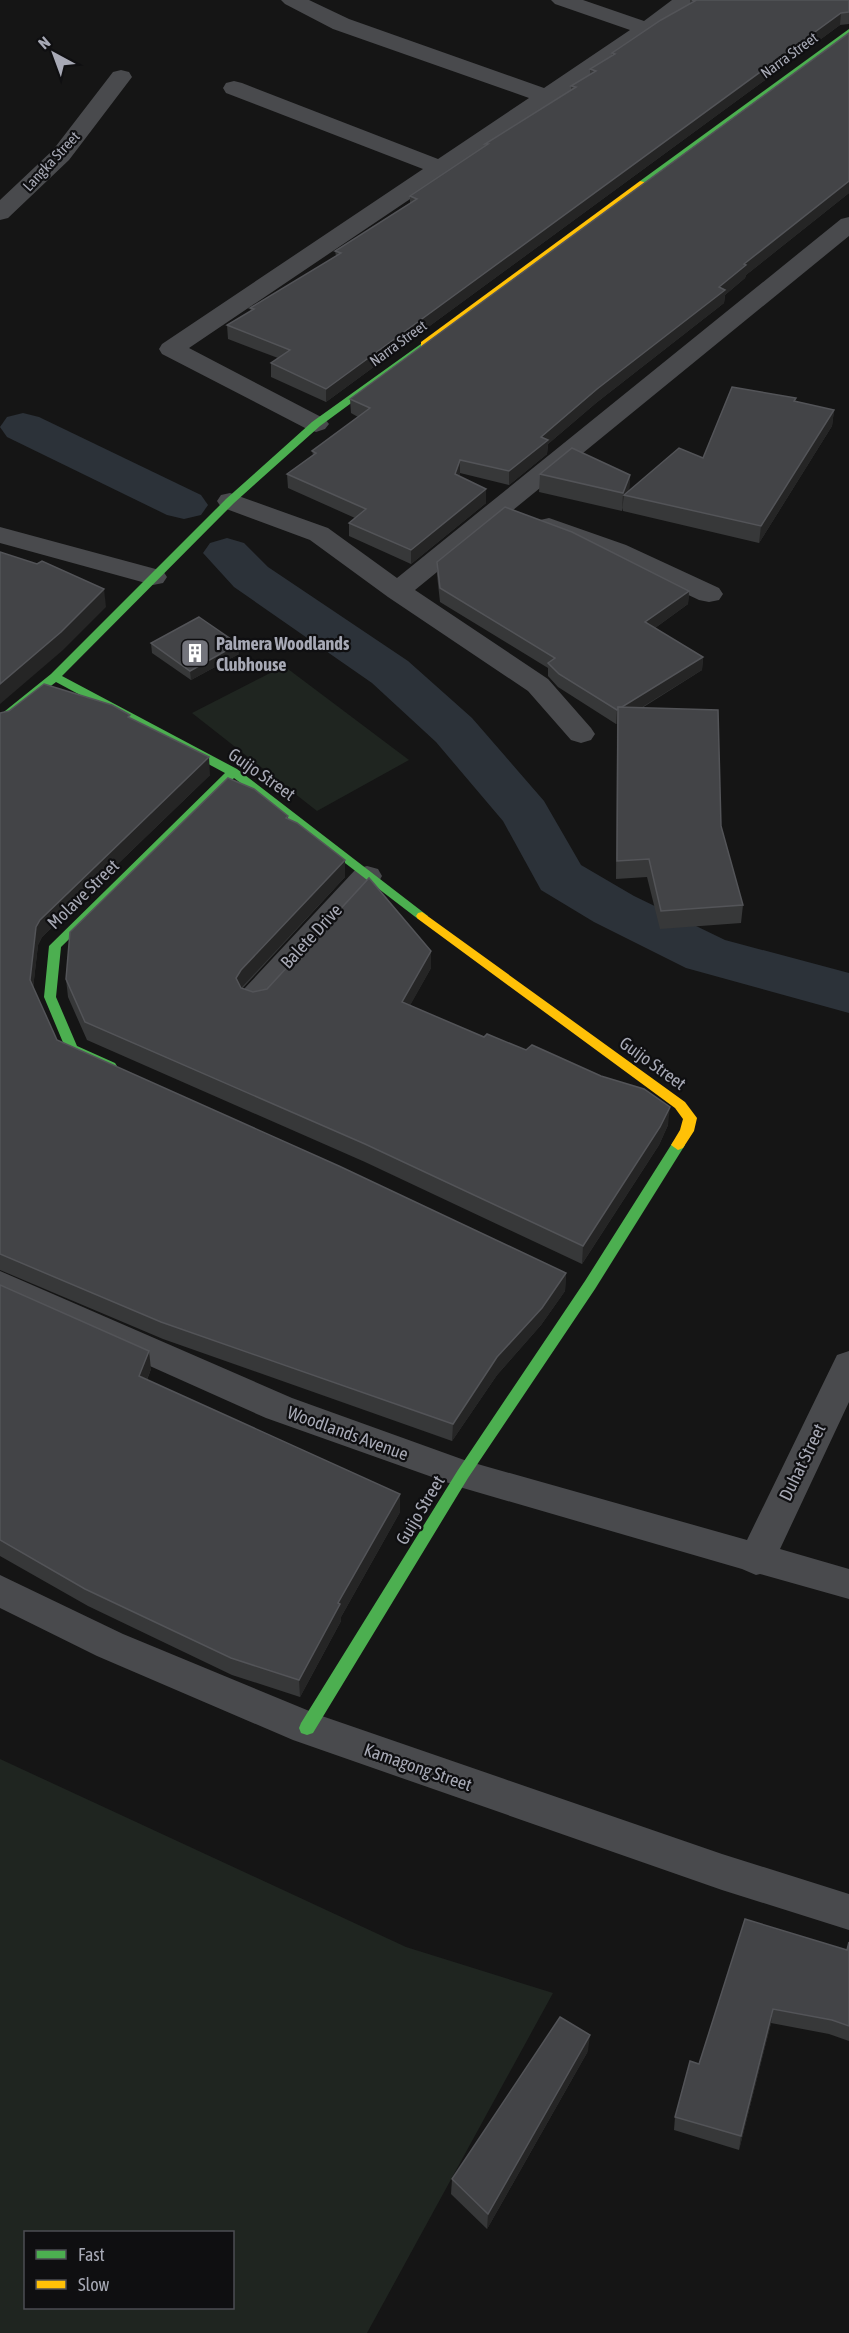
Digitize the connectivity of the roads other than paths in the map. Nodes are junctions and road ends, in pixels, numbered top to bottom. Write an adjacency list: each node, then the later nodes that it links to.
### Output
1 (292, 0): 8 (street)
2 (562, 0): 4 (street)
3 (686, 0): 4 (street)
4 (647, 29): 8 (street)
5 (849, 32): 12 (street, Narra Street)
6 (121, 77): 10 (street, Langka Street)
7 (234, 88): 9 (street)
8 (547, 97): 9 (street)
9 (441, 168): 12 (street)
10 (0, 213)
11 (849, 224): 14 (street)
12 (316, 424): 13 (street, Narra Street)
13 (230, 501): 16 (street, Narra Street); 17 (street)
14 (502, 508): 17 (street); 18 (street)
15 (0, 535): 16 (street)
16 (153, 577): 19 (street, Narra Street)
17 (398, 591): 21 (street)
18 (709, 594)
19 (55, 677): 20 (street, Narra Street); 22 (street, Guijo Street)
20 (0, 721)
21 (581, 735)
22 (233, 772): 23 (street, Guijo Street); 25 (street, Molave Street)
23 (367, 876): 24 (street, Balete Drive); 28 (street, Guijo Street)
24 (255, 997)
25 (126, 1073)
26 (0, 1284): 28 (street, Woodlands Avenue)
27 (849, 1365): 29 (street, Duhat Street)
28 (463, 1474): 29 (street, Woodlands Avenue); 32 (street, Guijo Street)
29 (756, 1560): 30 (street, Woodlands Avenue)
30 (849, 1584)
31 (0, 1590): 32 (street, Kamagong Street)
32 (307, 1728): 33 (street, Kamagong Street)
33 (849, 1912)

